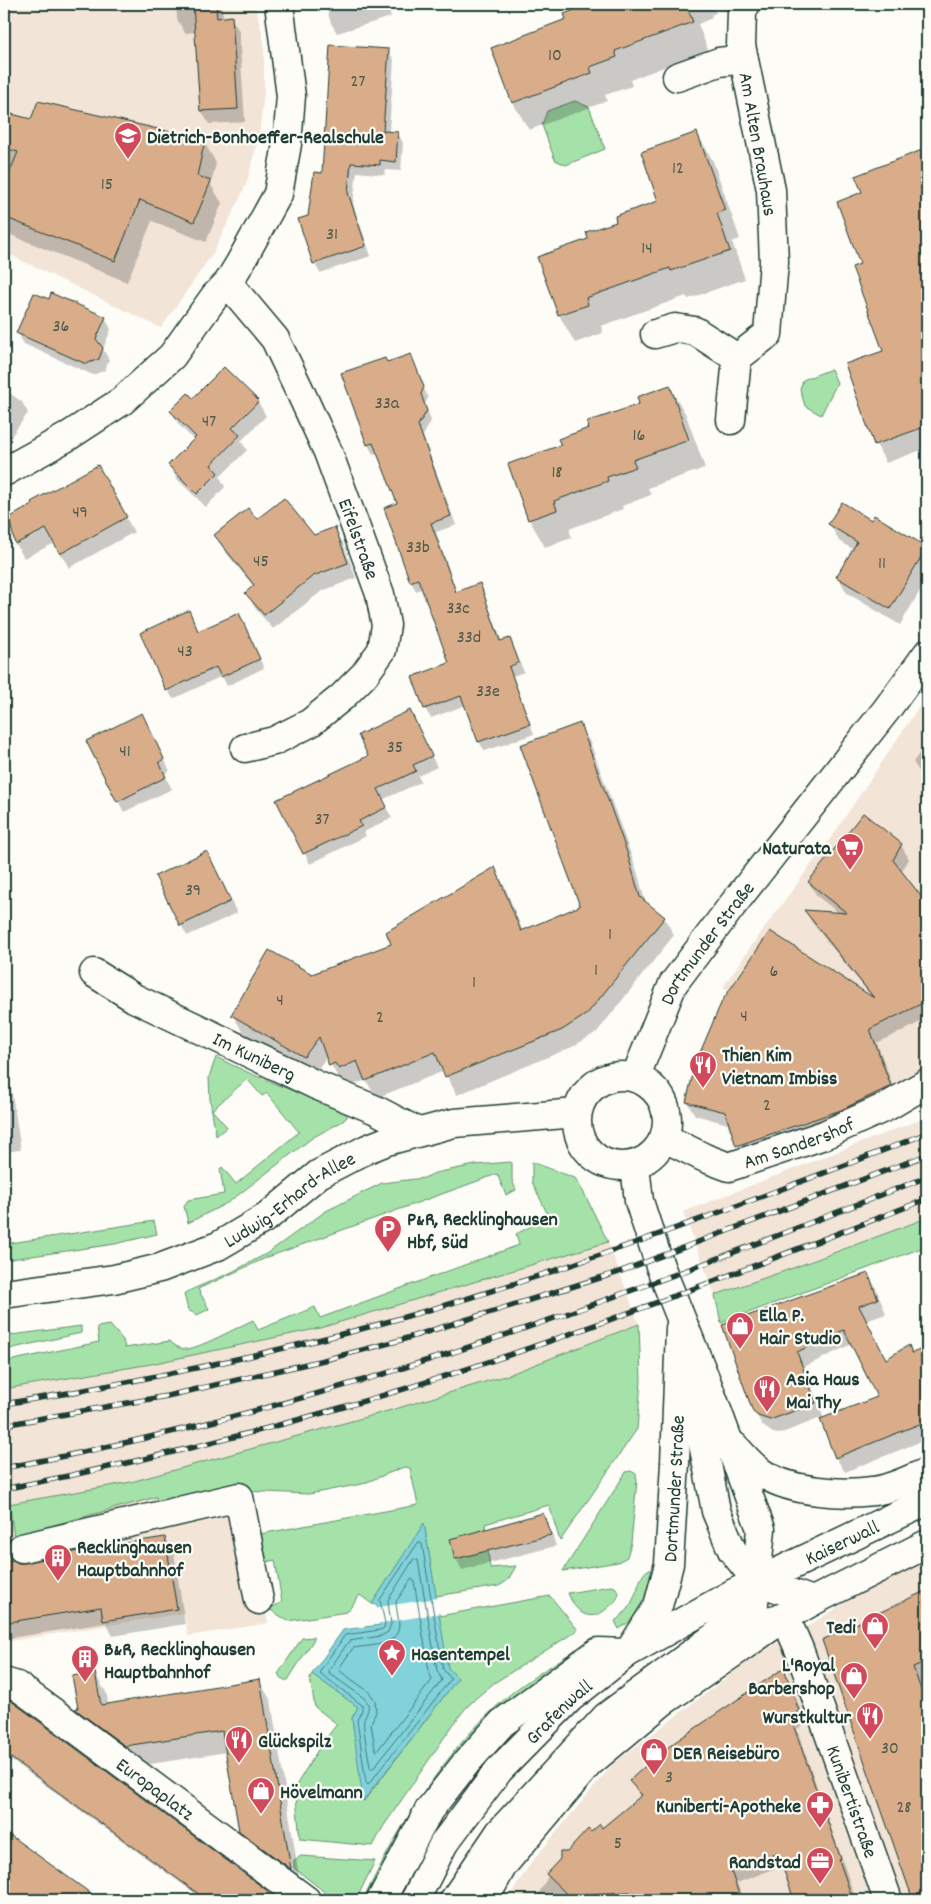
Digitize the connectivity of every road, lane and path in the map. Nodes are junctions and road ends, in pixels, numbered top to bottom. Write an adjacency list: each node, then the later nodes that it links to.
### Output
1 (279, 4): 5 (main road)
2 (746, 4): 3 (main road, Am Alten Brauhaus)
3 (744, 59): 4 (main road); 7 (main road, Am Alten Brauhaus)
4 (677, 77)
5 (228, 283): 9 (main road); 11 (main road, Eifelstraße)
6 (655, 334): 7 (main road)
7 (737, 358): 8 (main road)
8 (731, 420)
9 (4, 472)
10 (927, 654): 13 (main road, Dortmunder Straße)
11 (245, 748)
12 (94, 973): 16 (main road, Im Kuniberg)
13 (635, 1078): 15 (main road); 17 (main road)
14 (927, 1083): 17 (main road, Am Sandershof)
15 (577, 1113): 16 (main road, Ludwig-Erhard-Allee); 18 (main road)
16 (418, 1132): 19 (main road, Ludwig-Erhard-Allee)
17 (665, 1138): 18 (main road)
18 (635, 1166): 20 (main road, Dortmunder Straße)
19 (4, 1294)
20 (679, 1314): 21 (main road, Dortmunder Straße); 26 (main road, Dortmunder Straße); 32 (main road, Dortmunder Straße)
21 (728, 1440): 22 (main road); 26 (main road, Dortmunder Straße)
22 (927, 1472)
23 (927, 1501): 26 (main road, Kaiserwall)
24 (927, 1544): 28 (main road, Kaiserwall)
25 (22, 1548): 27 (main road)
26 (757, 1581): 28 (main road); 30 (main road); 31 (main road, Dortmunder Straße); 32 (main road, Grafenwall)
27 (259, 1600)
28 (813, 1601): 29 (main road, Kaiserwall)
29 (784, 1617): 31 (main road); 39 (main road, Kunibertistraße)
30 (717, 1635): 31 (main road); 37 (main road)
31 (747, 1635): 38 (main road)
32 (627, 1653): 35 (main road); 36 (main road, Grafenwall)
33 (4, 1682): 34 (main road, Europaplatz)
34 (306, 1900)
35 (381, 1900)
36 (415, 1900)
37 (454, 1900)
38 (484, 1900)
39 (888, 1900)

